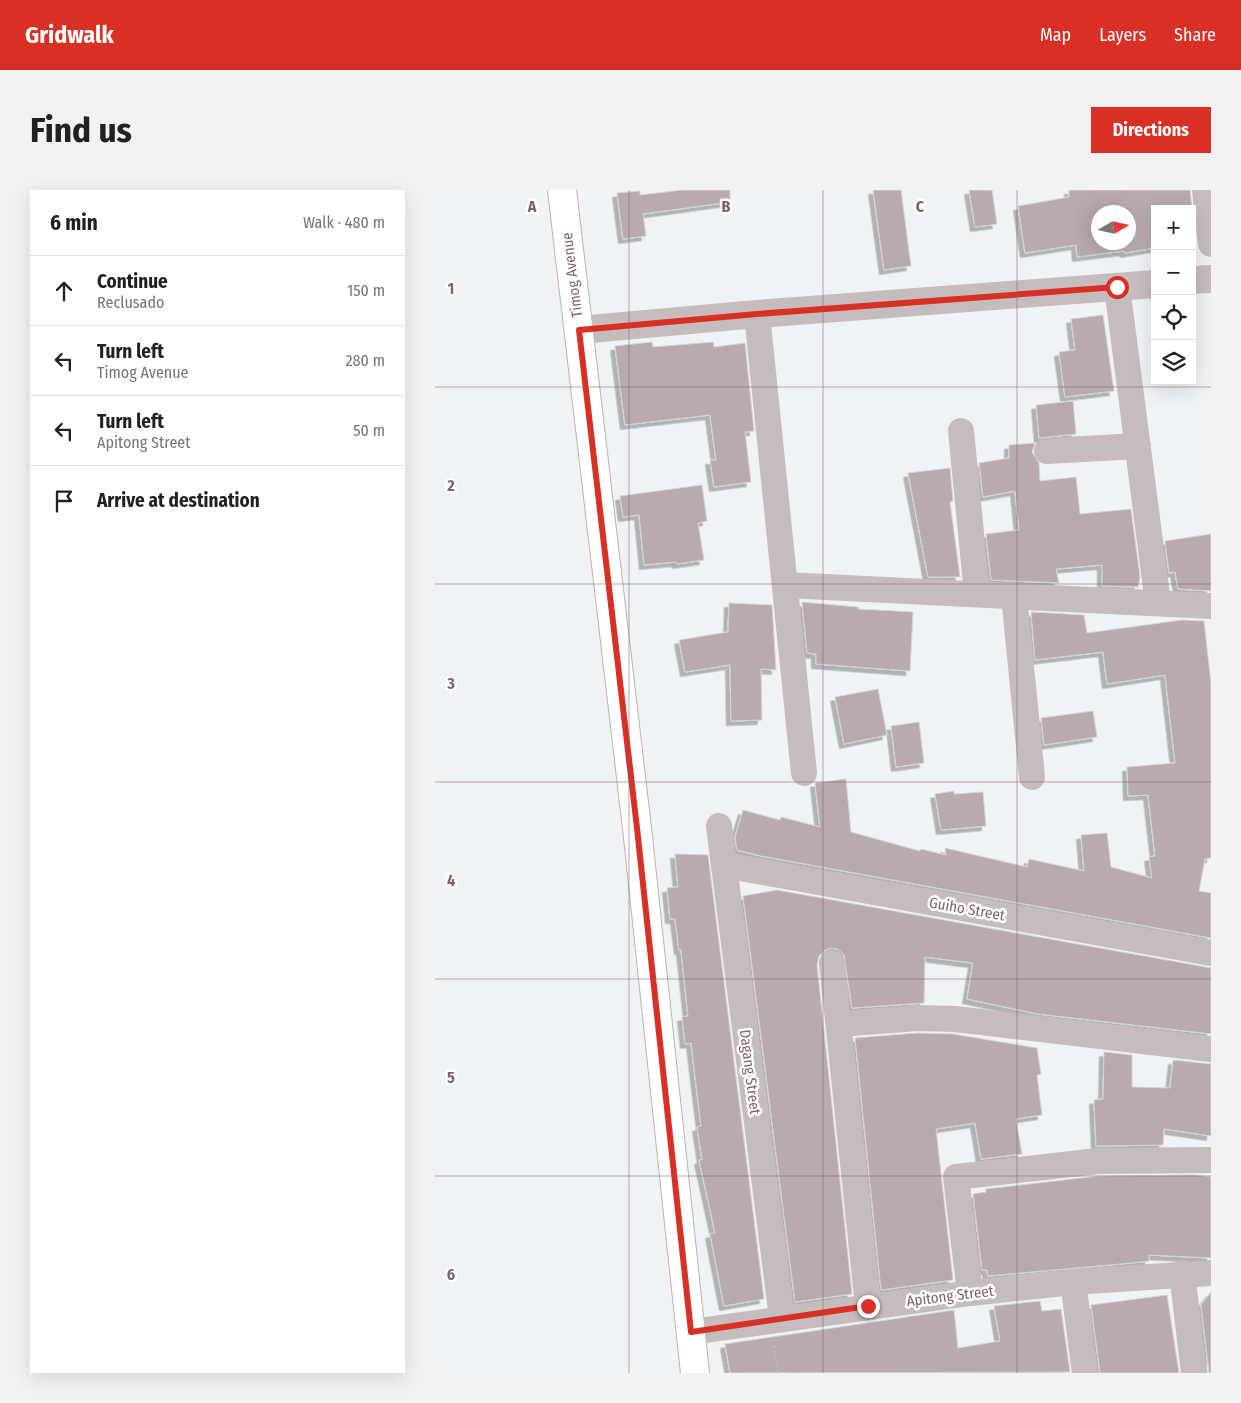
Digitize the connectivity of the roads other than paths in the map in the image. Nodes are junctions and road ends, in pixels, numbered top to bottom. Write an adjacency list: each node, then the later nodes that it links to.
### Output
1 (562, 190): 9 (main road, Timog Avenue)
2 (1205, 190): 3 (street)
3 (1211, 244)
4 (1211, 279): 5 (street)
5 (1196, 280)
6 (1151, 284): 7 (street)
7 (1117, 287): 8 (street); 11 (street)
8 (757, 314): 9 (street); 13 (street)
9 (579, 330): 33 (main road, Timog Avenue)
10 (961, 431): 14 (street)
11 (1138, 446): 12 (street); 16 (street)
12 (1047, 451)
13 (785, 585): 14 (street); 18 (street)
14 (977, 594): 15 (street)
15 (1014, 596): 16 (street); 19 (street)
16 (1158, 603): 17 (street)
17 (1211, 606)
18 (804, 773)
19 (1032, 777)
20 (719, 826): 21 (street, Dagang Street)
21 (724, 865): 22 (street, Guiho Street); 32 (street, Dagang Street)
22 (1211, 953)
23 (832, 963): 24 (street)
24 (839, 1024): 25 (street); 31 (street)
25 (1211, 1049)
26 (1211, 1160): 30 (street)
27 (1182, 1273): 28 (street, Apitong Street); 29 (street, Apitong Street); 36 (street)
28 (1211, 1273)
29 (1073, 1282): 30 (street, Apitong Street); 35 (street)
30 (970, 1293): 31 (street, Apitong Street)
31 (868, 1306): 32 (street, Apitong Street)
32 (781, 1318): 33 (street, Apitong Street)
33 (691, 1332): 34 (main road, Timog Avenue)
34 (695, 1373)
35 (1085, 1373)
36 (1194, 1373)

